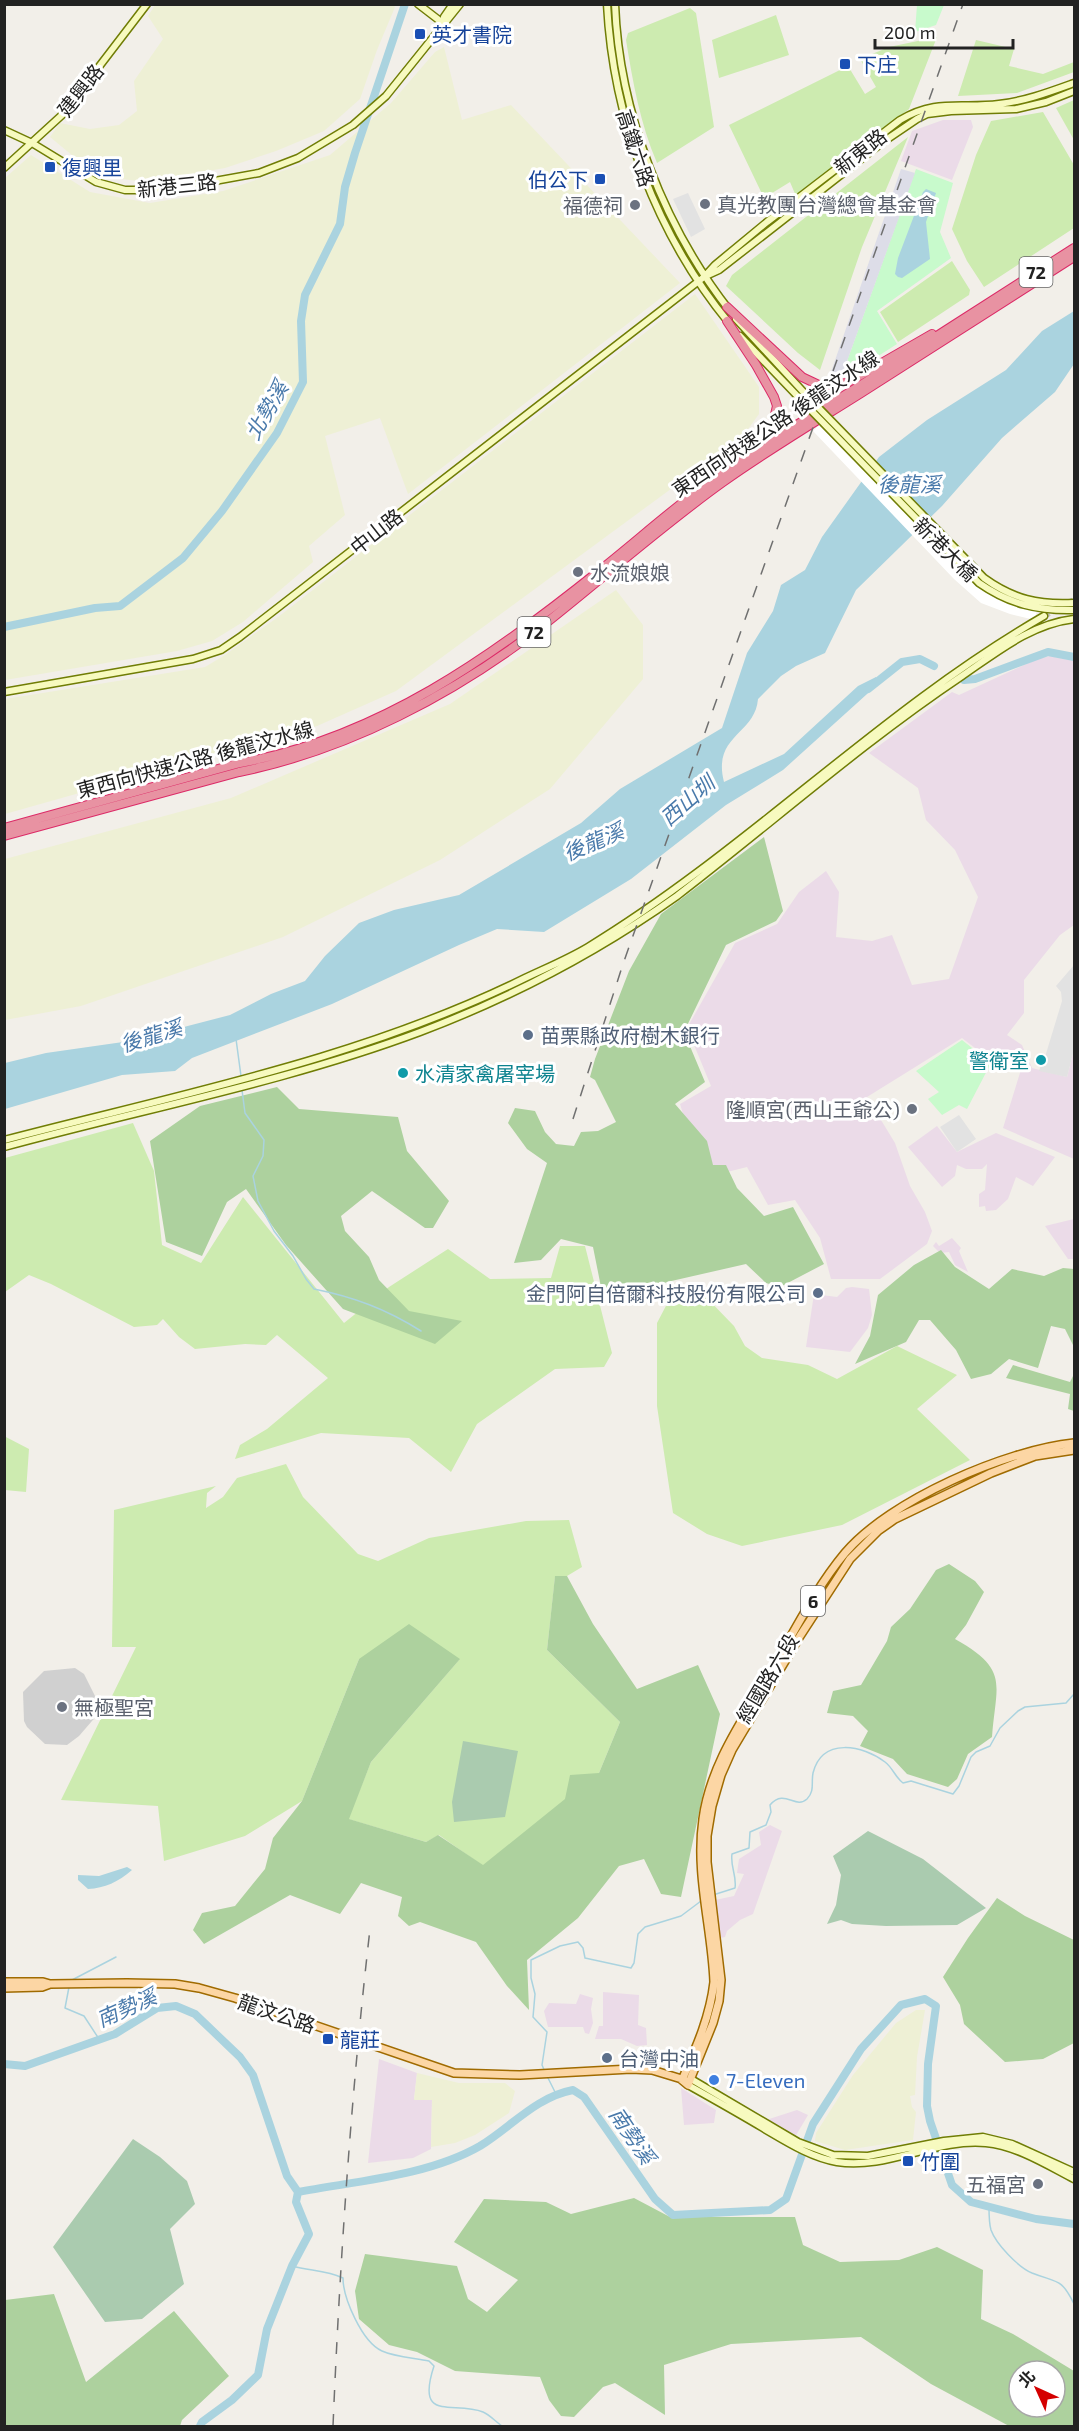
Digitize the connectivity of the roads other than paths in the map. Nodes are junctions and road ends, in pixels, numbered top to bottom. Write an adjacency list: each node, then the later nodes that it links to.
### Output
1 (147, 4): 11 (street, 建興路)
2 (418, 4): 7 (street)
3 (453, 4): 7 (street)
4 (460, 4): 7 (street)
5 (607, 4): 15 (street, 高鐵六路)
6 (615, 4): 15 (street, 高鐵六路)
7 (444, 24): 11 (street, 新港三路)
8 (1074, 83): 15 (street, 新東路)
9 (1074, 91): 15 (street, 新東路)
10 (4, 130): 11 (street, 新港三路)
11 (32, 143): 12 (street, 建興路)
12 (4, 168)
13 (1074, 248): 16 (highway, 東西向快速公路 後龍汶水線 / 72)
14 (1074, 257): 16 (highway, 東西向快速公路 後龍汶水線 / 72)
15 (702, 279): 18 (street, 新港大橋); 19 (street, 新港大橋); 26 (street, 中山路)
16 (999, 300): 17 (highway, 東西向快速公路 後龍汶水線 / 72); 28 (highway, 東西向快速公路 後龍汶水線 / 72)
17 (984, 306): 18 (highway); 21 (highway, 東西向快速公路 後龍汶水線 / 72)
18 (727, 307): 20 (street, 新港大橋)
19 (727, 321): 20 (street, 新港大橋); 21 (highway)
20 (806, 400): 22 (street, 新港大橋, bridge); 23 (street, 新港大橋, bridge)
21 (739, 462): 27 (highway, 東西向快速公路 後龍汶水線 / 72)
22 (1074, 603)
23 (1074, 610)
24 (1044, 616): 29 (street)
25 (1074, 619): 30 (street)
26 (4, 692)
27 (4, 828)
28 (4, 836)
29 (4, 1140)
30 (4, 1147)
31 (1074, 1443): 32 (main road, 經國路六段 / 6)
32 (1052, 1449): 33 (main road, 經國路六段 / 6); 34 (main road, 經國路六段 / 6); 34 (main road, 經國路六段 / 6)
33 (1074, 1450)
34 (708, 1900): 36 (main road, 6)
35 (8, 1985): 36 (main road, 龍汶公路)
36 (687, 2081): 37 (street)
37 (1056, 2167): 38 (street); 39 (street)
38 (1074, 2172)
39 (1074, 2179)

